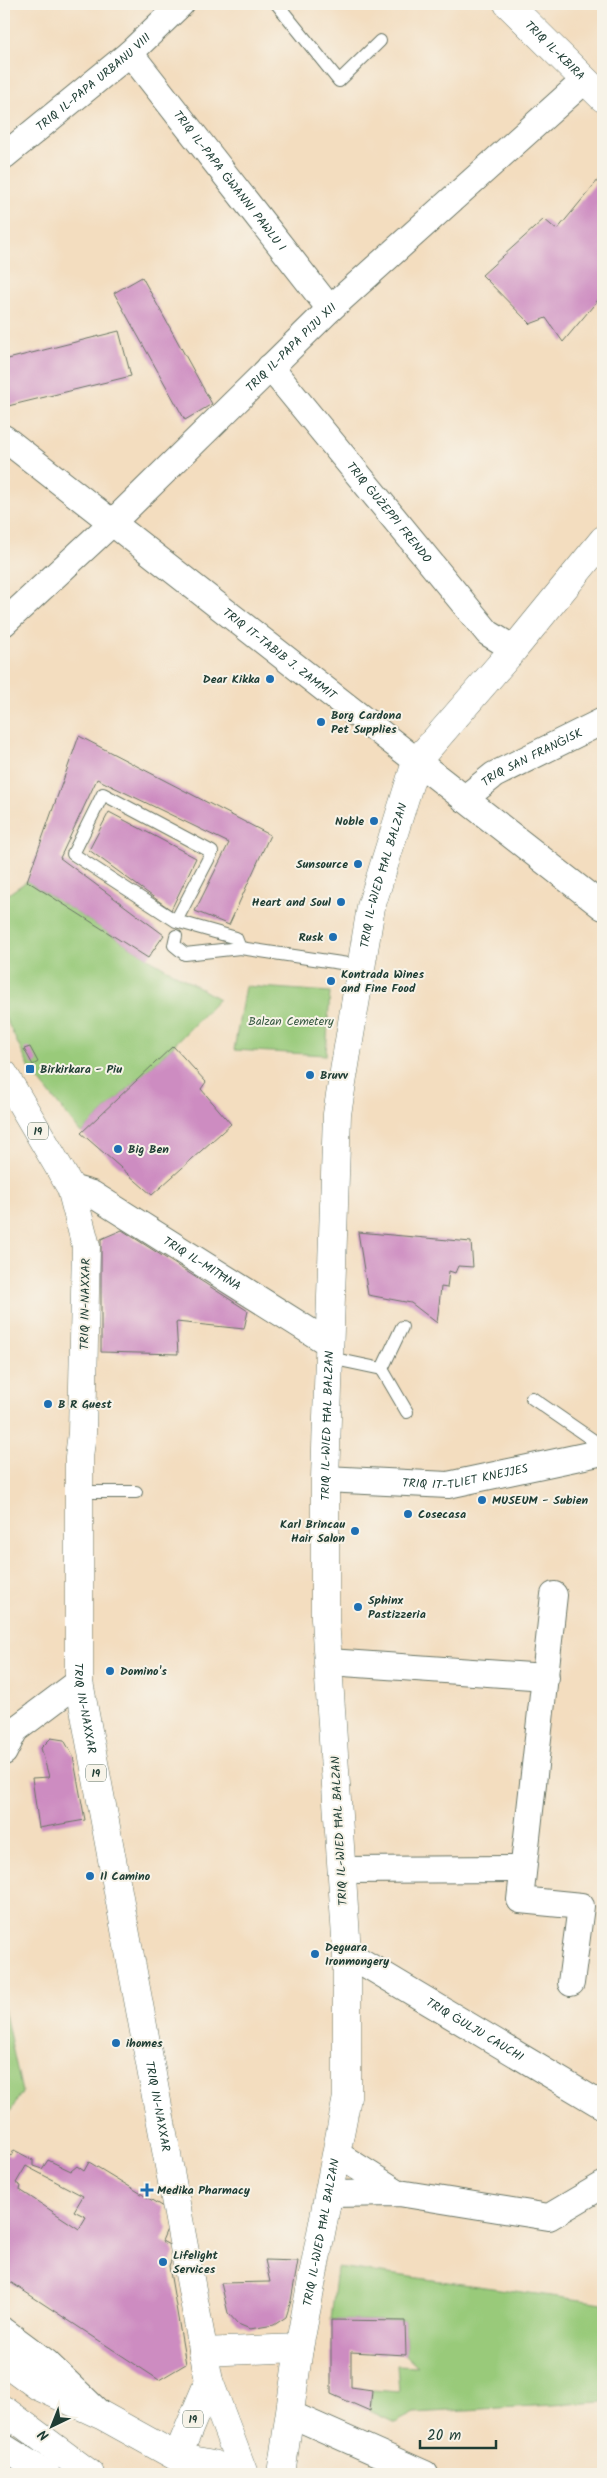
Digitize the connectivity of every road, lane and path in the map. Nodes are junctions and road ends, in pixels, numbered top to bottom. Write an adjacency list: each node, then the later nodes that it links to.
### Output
1 (181, 4): 5 (street, TRIQ IL-PAPA URBANU VIII)
2 (277, 4): 4 (lane)
3 (508, 4): 6 (main road, TRIQ IL-KBIRA)
4 (380, 41)
5 (130, 53): 7 (street, TRIQ IL-PAPA URBANU VIII); 8 (street, TRIQ IL-PAPA ĠWANNI PAWLU I)
6 (594, 89): 8 (street, TRIQ IL-PAPA PIJU XII)
7 (4, 156)
8 (330, 309): 9 (street, TRIQ IL-PAPA PIJU XII)
9 (270, 367): 11 (street, TRIQ IL-PAPA PIJU XII); 14 (street, TRIQ ĠUŻEPPI FRENDO)
10 (4, 438): 11 (street, TRIQ IT-TABIB J. ZAMMIT)
11 (113, 522): 13 (street, TRIQ IL-PAPA PIJU XII); 16 (street, TRIQ IT-TABIB J. ZAMMIT)
12 (603, 540): 14 (main road, TRIQ IL-WIED ĦAL BALZAN)
13 (4, 623)
14 (514, 649): 16 (main road, TRIQ IL-WIED ĦAL BALZAN)
15 (603, 721): 17 (street, TRIQ SAN FRANĠISK)
16 (416, 762): 17 (street, TRIQ IT-TABIB J. ZAMMIT); 22 (main road, TRIQ IL-WIED ĦAL BALZAN)
17 (464, 799): 18 (street, TRIQ IT-TABIB J. ZAMMIT)
18 (603, 907)
19 (176, 921): 19 (lane); 21 (lane)
20 (176, 936): 21 (lane)
21 (240, 948): 22 (lane)
22 (361, 966): 26 (main road, TRIQ IL-WIED ĦAL BALZAN)
23 (4, 1074): 24 (main road, TRIQ IN-NAXXAR / 19)
24 (72, 1188): 26 (street, TRIQ IL-MITĦNA); 33 (main road, TRIQ IN-NAXXAR / 19)
25 (402, 1326): 27 (lane)
26 (330, 1351): 27 (lane); 32 (main road, TRIQ IL-WIED ĦAL BALZAN)
27 (382, 1369): 29 (lane)
28 (532, 1398): 30 (lane)
29 (407, 1412)
30 (603, 1447)
31 (603, 1452): 32 (street, TRIQ IT-TLIET KNEJJES)
32 (325, 1479): 36 (main road, TRIQ IL-WIED ĦAL BALZAN)
33 (80, 1492): 34 (lane); 38 (main road, TRIQ IN-NAXXAR / 19)
34 (136, 1492)
35 (554, 1595): 37 (street)
36 (329, 1662): 37 (street); 41 (main road, TRIQ IL-WIED ĦAL BALZAN)
37 (546, 1677): 40 (street)
38 (78, 1682): 39 (street); 51 (main road, TRIQ IN-NAXXAR / 19)
39 (4, 1752)
40 (522, 1868): 41 (street); 43 (street)
41 (341, 1870): 42 (main road, TRIQ IL-WIED ĦAL BALZAN)
42 (347, 1953): 44 (street, TRIQ ĠULJU CAUCHI); 45 (main road, TRIQ IL-WIED ĦAL BALZAN)
43 (571, 1983)
44 (603, 2106)
45 (337, 2154): 47 (street); 48 (main road, TRIQ IL-WIED ĦAL BALZAN)
46 (603, 2185): 47 (street)
47 (399, 2193): 48 (street)
48 (329, 2194): 50 (main road, TRIQ IL-WIED ĦAL BALZAN)
49 (4, 2331): 56 (street)
50 (299, 2348): 51 (main road); 55 (main road, TRIQ IL-WIED ĦAL BALZAN)
51 (204, 2352): 53 (main road, TRIQ IN-NAXXAR / 19)
52 (4, 2361): 56 (main road)
53 (209, 2381): 58 (main road, 19); 62 (main road, TRIQ IN-NAXXAR)
54 (4, 2410): 59 (main road)
55 (290, 2414): 63 (main road, TRIQ IL-WIED ĦAL BALZAN); 64 (street)
56 (103, 2416): 58 (main road)
57 (4, 2447): 60 (street)
58 (173, 2465): 61 (main road)
59 (83, 2470)
60 (47, 2474)
61 (233, 2474)
62 (244, 2474)
63 (282, 2474)
64 (425, 2474)

